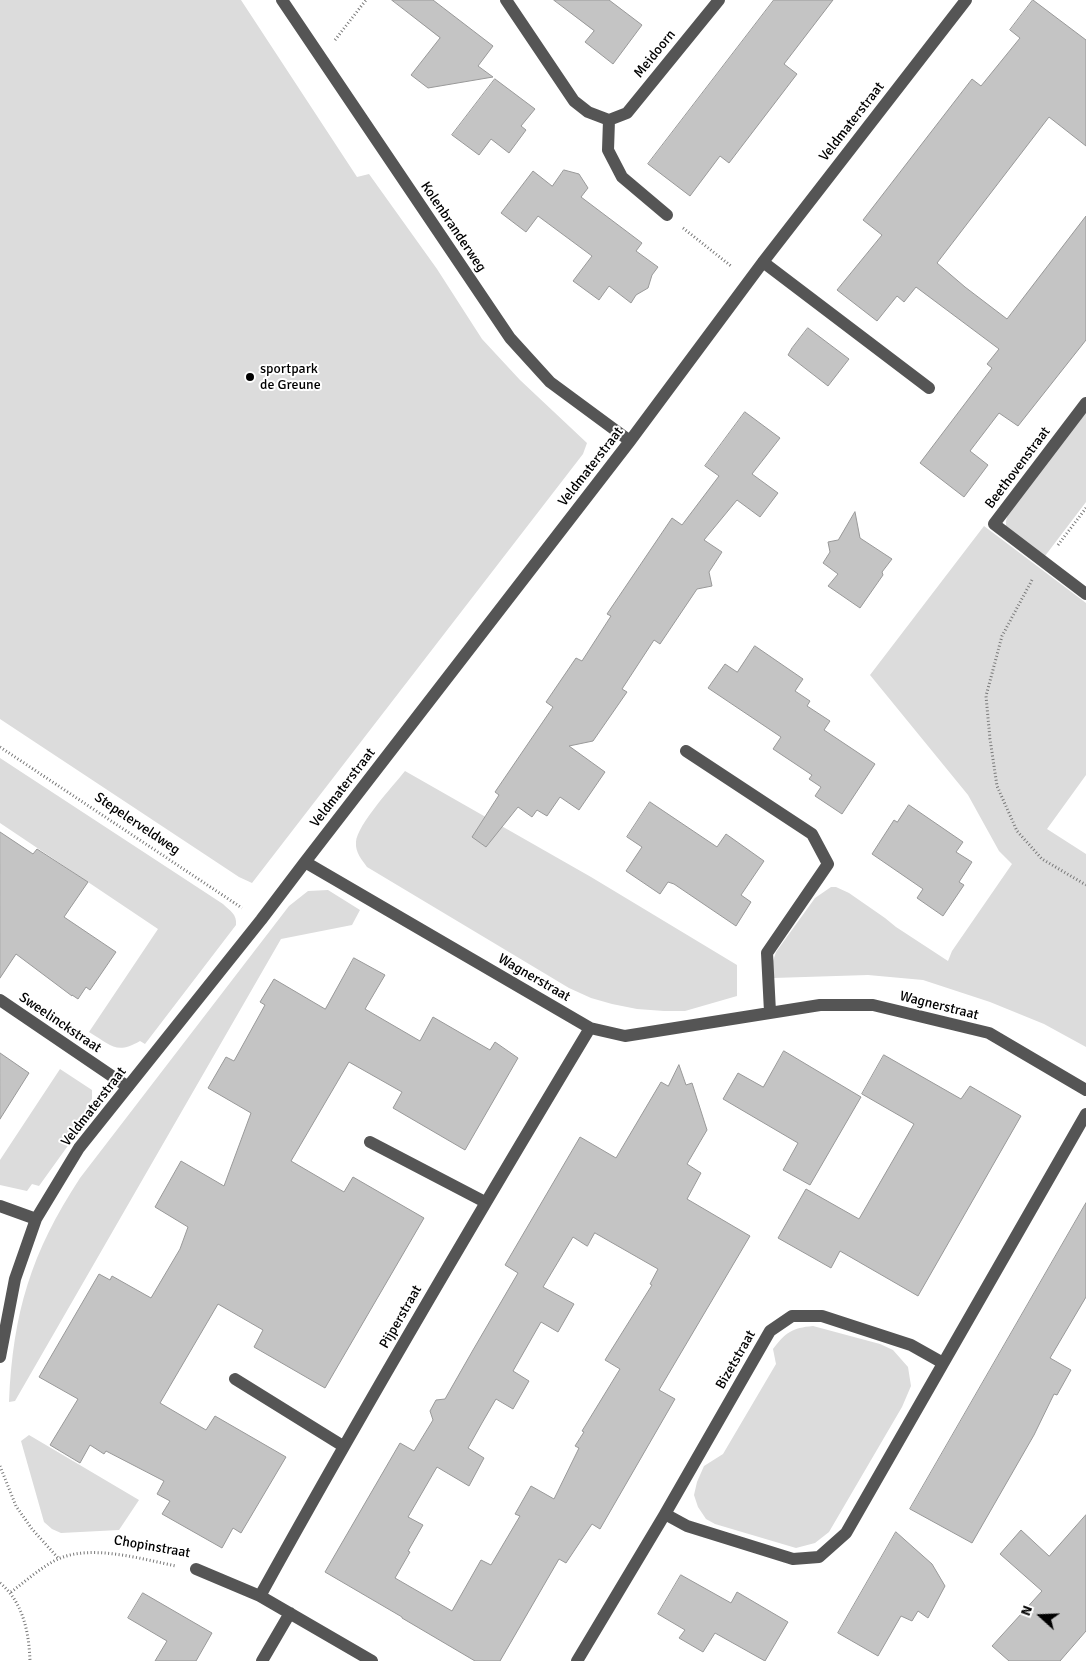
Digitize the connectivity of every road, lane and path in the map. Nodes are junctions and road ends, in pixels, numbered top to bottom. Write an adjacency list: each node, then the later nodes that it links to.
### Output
1 (282, 0): 6 (street, Kolenbranderweg)
2 (366, 0): 6 (path)
3 (506, 0): 7 (street)
4 (719, 0): 7 (street, Meidoorn)
5 (966, 0): 9 (street, Veldmaterstraat)
6 (321, 58): 13 (street, Kolenbranderweg)
7 (609, 120): 8 (street)
8 (667, 215): 10 (path)
9 (763, 262): 10 (street, Veldmaterstraat); 11 (street)
10 (749, 280): 13 (street, Veldmaterstraat)
11 (930, 388)
12 (1086, 403): 15 (street, Beethovenstraat)
13 (630, 442): 19 (street, Veldmaterstraat)
14 (1086, 508): 15 (path)
15 (1045, 562): 16 (street, Beethovenstraat); 20 (path)
16 (1086, 594)
17 (0, 747): 21 (path, Stepelerveldweg)
18 (686, 751): 23 (street)
19 (305, 862): 21 (street, Veldmaterstraat); 24 (street, Wagnerstraat)
20 (1086, 885)
21 (261, 920): 25 (street, Veldmaterstraat)
22 (0, 1000): 25 (street, Sweelinckstraat)
23 (770, 1012): 24 (street, Wagnerstraat); 26 (street, Wagnerstraat)
24 (590, 1028): 29 (street, Pijperstraat)
25 (128, 1087): 31 (street, Veldmaterstraat)
26 (1086, 1090)
27 (1086, 1114): 33 (street)
28 (370, 1142): 29 (street)
29 (485, 1202): 35 (street, Pijperstraat)
30 (0, 1206): 31 (street)
31 (36, 1219): 32 (street, Veldmaterstraat)
32 (0, 1356)
33 (942, 1363): 37 (street); 37 (street, Bizetstraat)
34 (236, 1380): 35 (street)
35 (343, 1446): 42 (street, Pijperstraat)
36 (0, 1466): 38 (path)
37 (665, 1514): 47 (street, Bizetstraat)
38 (59, 1559): 39 (path, Chopinstraat); 41 (path, Chopinstraat)
39 (196, 1569): 42 (street, Chopinstraat)
40 (0, 1583): 41 (path)
41 (11, 1592): 44 (path)
42 (260, 1596): 43 (street, Chopinstraat)
43 (290, 1613): 45 (street); 46 (street, Chopinstraat)
44 (30, 1661)
45 (262, 1661)
46 (372, 1661)
47 (577, 1661)

